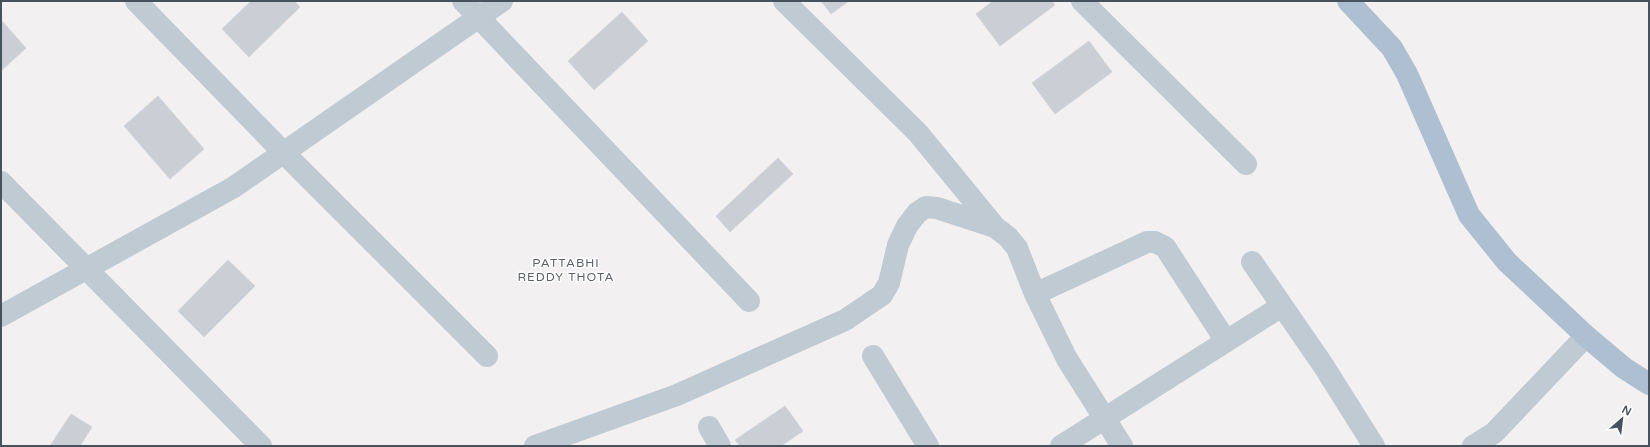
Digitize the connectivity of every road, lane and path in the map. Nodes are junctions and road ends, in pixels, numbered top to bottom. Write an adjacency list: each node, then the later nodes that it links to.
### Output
1 (136, 1): 8 (street)
2 (463, 1): 7 (street)
3 (502, 1): 7 (street)
4 (784, 1): 11 (street)
5 (1082, 1): 9 (street)
6 (1348, 1): 18 (main road)
7 (478, 18): 8 (street); 15 (street)
8 (284, 153): 13 (street); 20 (street)
9 (1246, 164)
10 (1, 182): 13 (street)
11 (995, 227): 14 (street); 26 (street)
12 (1252, 262): 16 (street)
13 (86, 269): 17 (street); 25 (street)
14 (1035, 294): 19 (street); 23 (street)
15 (749, 301)
16 (1282, 306): 19 (street); 31 (street)
17 (1, 316)
18 (1586, 336): 22 (main road); 32 (street)
19 (1226, 341): 23 (street)
20 (487, 356)
21 (873, 356): 28 (street)
22 (1649, 384)
23 (1104, 419): 29 (street); 30 (street)
24 (709, 427): 27 (street)
25 (261, 446)
26 (535, 446)
27 (720, 446)
28 (928, 446)
29 (1061, 446)
30 (1122, 446)
31 (1374, 446)
32 (1473, 446)

